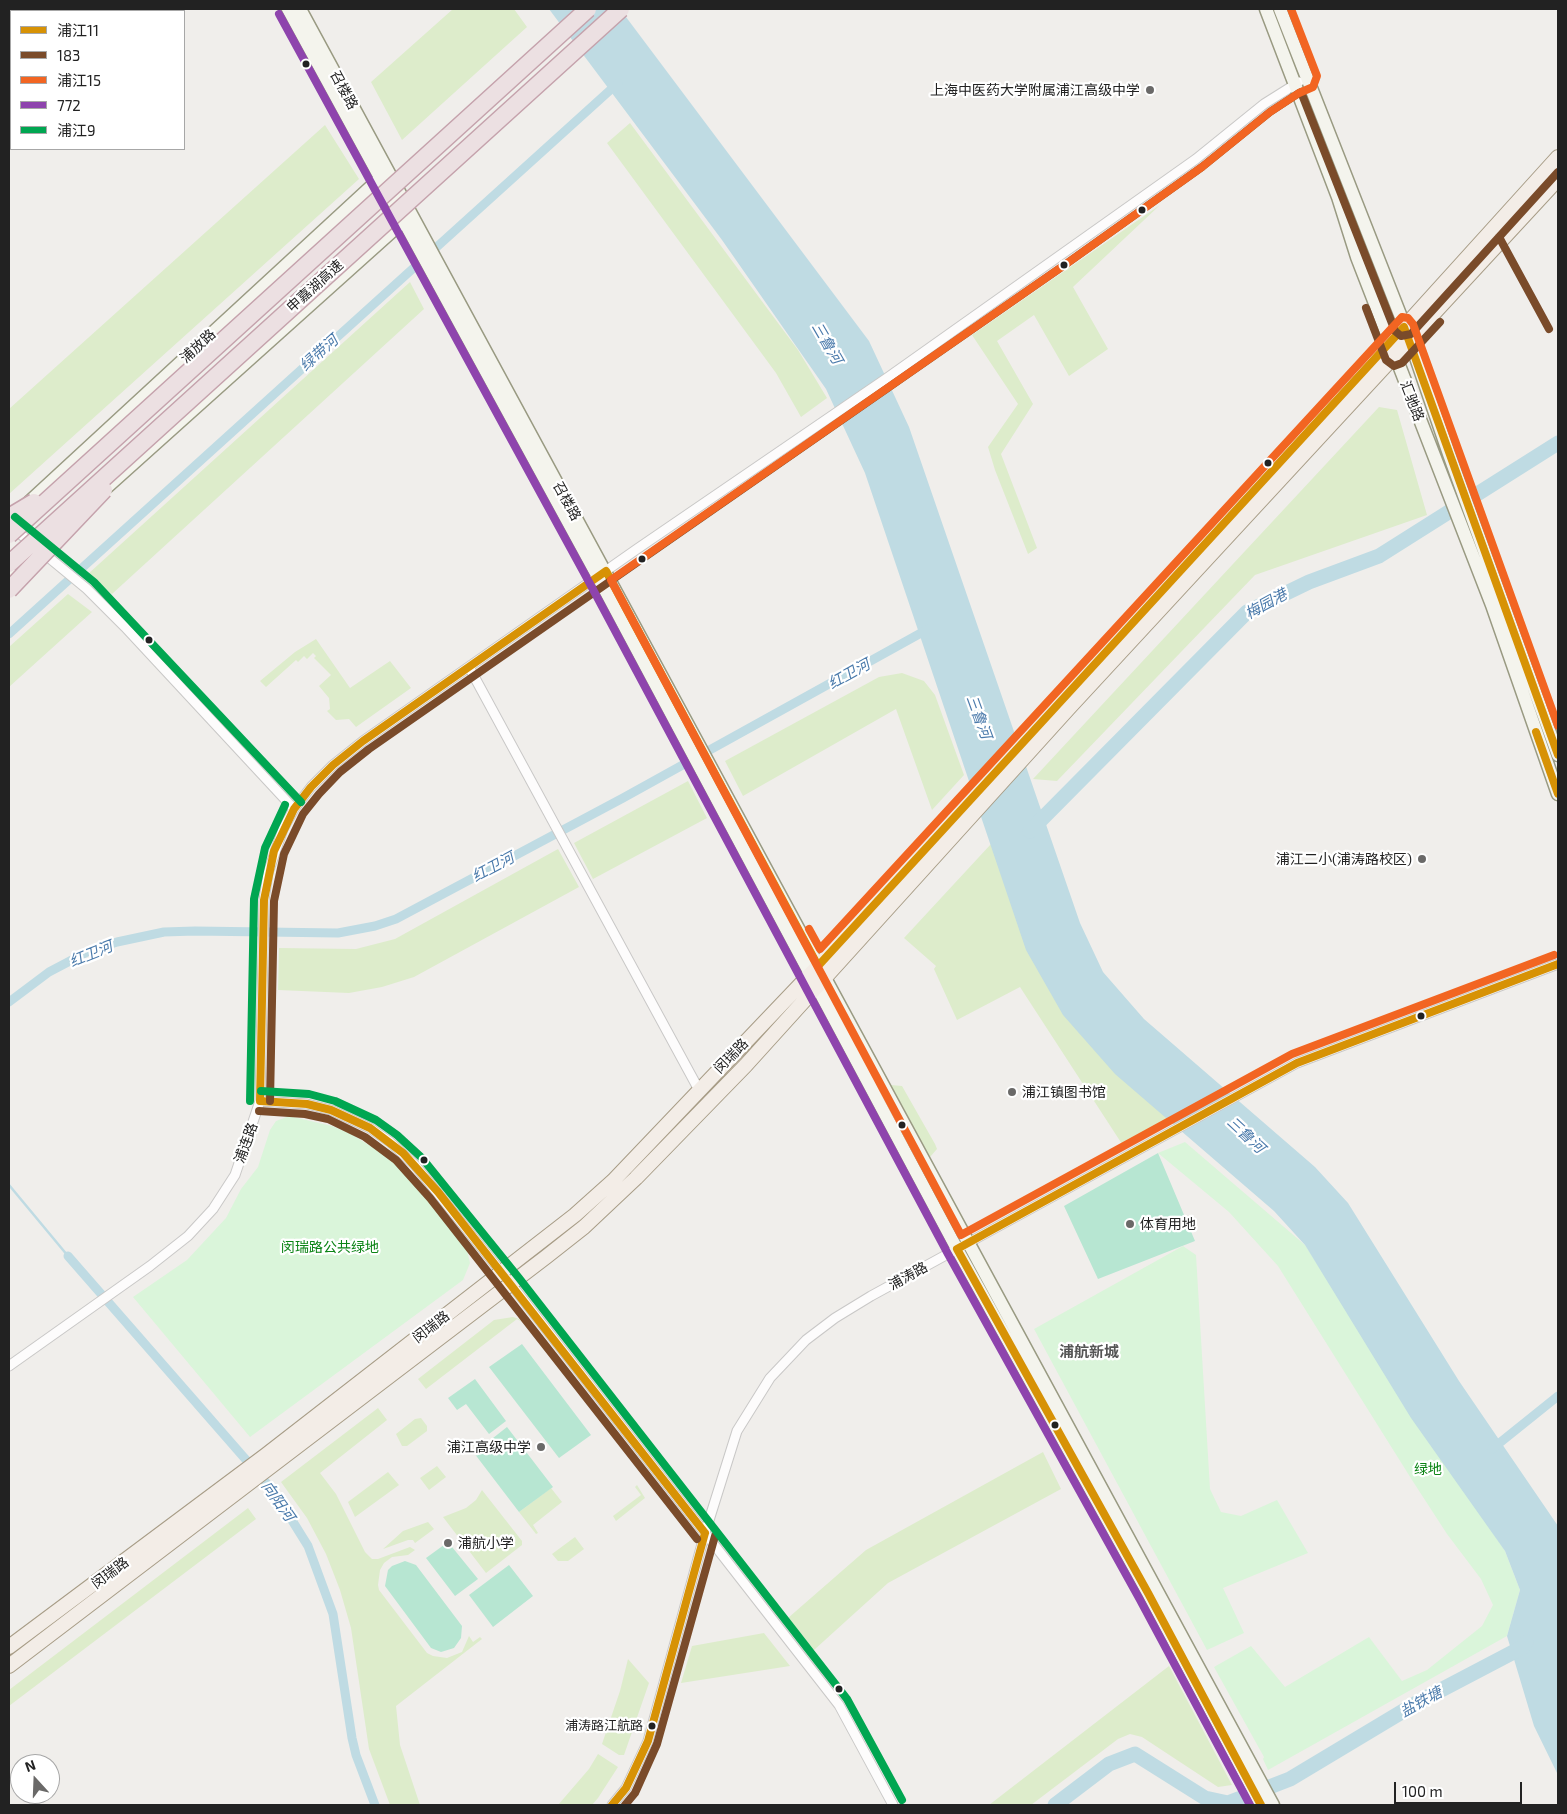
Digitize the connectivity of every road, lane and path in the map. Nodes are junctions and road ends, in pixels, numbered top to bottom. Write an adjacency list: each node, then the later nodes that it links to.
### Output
1 (288, 9): 10 (street, 召楼路)
2 (300, 9): 10 (street, 召楼路)
3 (588, 9): 18 (highway, 申嘉湖高速, bridge)
4 (621, 9): 17 (highway, 申嘉湖高速, bridge)
5 (1266, 9): 8 (street, 汇驰路)
6 (1280, 9): 7 (street, 汇驰路)
7 (1307, 79): 8 (street, 浦连路); 13 (street, 汇驰路)
8 (1294, 84): 15 (street, 汇驰路); 23 (street, 浦连路)
9 (1558, 157): 13 (main road)
10 (384, 174): 12 (street); 19 (street, 浦放路)
11 (1558, 179): 14 (main road)
12 (407, 218): 21 (street); 23 (street, 召楼路)
13 (1404, 327): 14 (street, 汇驰路); 15 (main road)
14 (1410, 340): 16 (main road); 28 (street, 汇驰路)
15 (1389, 341): 16 (street, 汇驰路); 27 (main road)
16 (1395, 356): 27 (main road); 29 (street, 汇驰路)
17 (157, 429): 22 (highway, 申嘉湖高速, bridge); 25 (highway, bridge)
18 (68, 482): 19 (highway, bridge); 20 (highway, 申嘉湖高速, bridge)
19 (9, 521): 21 (street)
20 (9, 535)
21 (38, 549): 24 (street); 30 (street)
22 (9, 564)
23 (602, 574): 26 (street, 浦连路); 32 (street, 召楼路)
24 (9, 575)
25 (9, 590)
26 (469, 667): 30 (street, 浦连路); 34 (street)
27 (1022, 751): 32 (main road, 闵瑞路); 33 (main road, 闵瑞路)
28 (1558, 755)
29 (1558, 794)
30 (294, 809): 35 (street, 浦连路)
31 (1558, 964): 36 (street, 浦涛路)
32 (813, 970): 33 (street); 34 (main road, 闵瑞路)
33 (820, 983): 36 (street); 38 (main road, 闵瑞路)
34 (699, 1090): 37 (main road, 闵瑞路)
35 (260, 1101): 37 (street); 39 (street, 浦连路)
36 (962, 1246): 42 (street, 浦涛路); 45 (street)
37 (501, 1273): 38 (street); 40 (main road, 闵瑞路)
38 (511, 1284): 40 (main road, 闵瑞路); 42 (street)
39 (9, 1366)
40 (270, 1460): 41 (main road, 闵瑞路)
41 (240, 1482): 43 (main road, 闵瑞路); 44 (main road, 闵瑞路)
42 (705, 1533): 46 (street, 浦涛路); 47 (street)
43 (9, 1647)
44 (9, 1666)
45 (1248, 1768): 48 (street); 49 (street)
46 (612, 1805)
47 (894, 1805)
48 (1261, 1805)
49 (1273, 1805)

